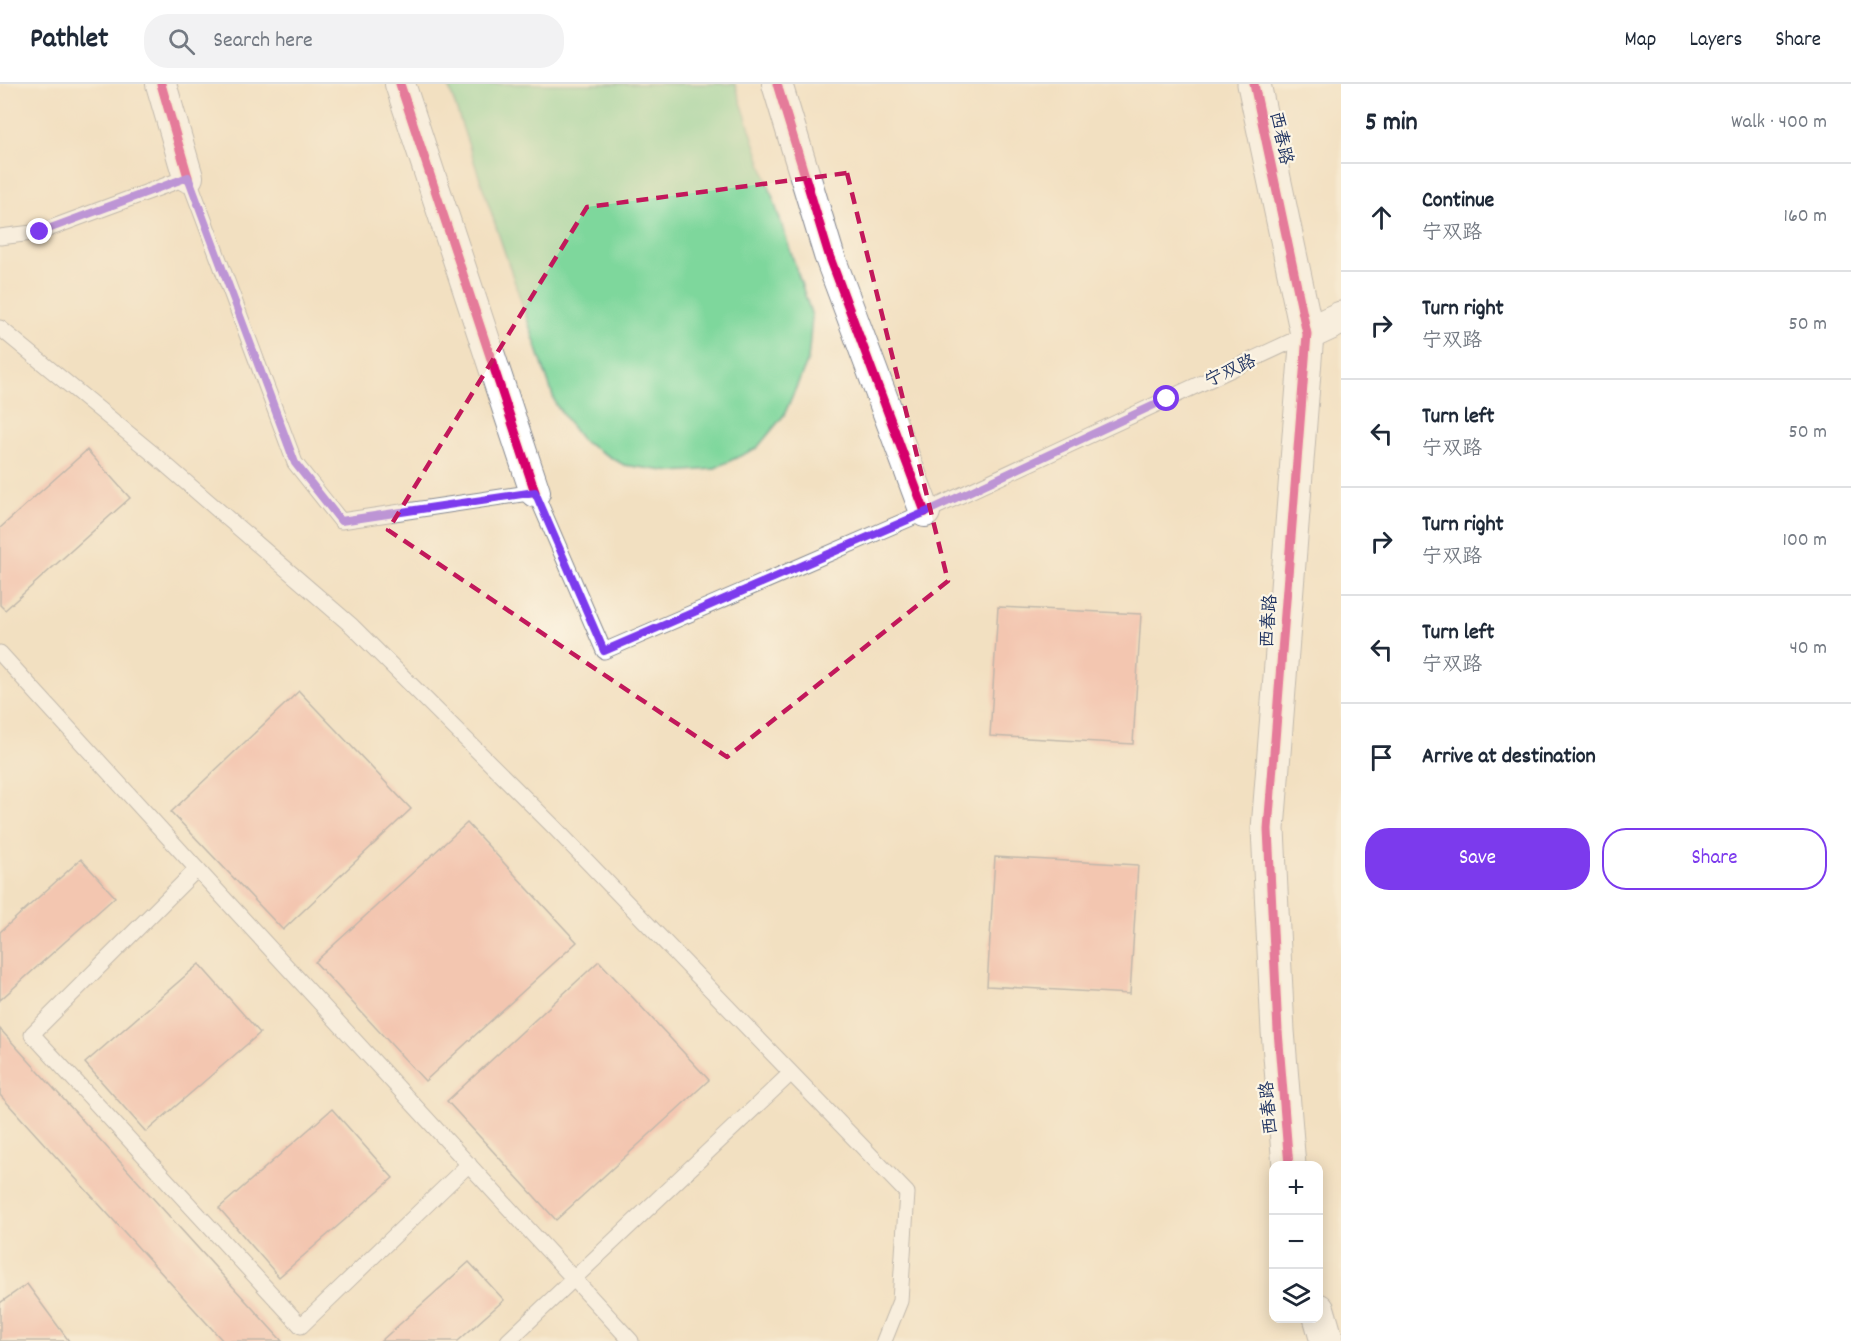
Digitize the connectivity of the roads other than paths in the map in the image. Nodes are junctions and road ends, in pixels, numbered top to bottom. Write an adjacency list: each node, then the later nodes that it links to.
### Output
1 (161, 84): 5 (street)
2 (400, 84): 10 (street)
3 (777, 84): 11 (street)
4 (1254, 84): 9 (street, 西春路)
5 (188, 177): 6 (lane); 10 (lane)
6 (0, 237)
7 (1341, 318): 9 (street, 宁双路)
8 (0, 328): 14 (lane)
9 (1307, 334): 11 (lane, 宁双路); 15 (street, 西春路)
10 (535, 492): 11 (lane, 宁双路)
11 (926, 512)
12 (0, 652): 13 (lane)
13 (197, 869): 16 (lane); 16 (lane)
14 (791, 1072): 17 (lane); 21 (lane)
15 (1289, 1161)
16 (469, 1164): 17 (lane)
17 (574, 1279): 19 (lane); 20 (lane)
18 (1322, 1323): 22 (street)
19 (507, 1341)
20 (631, 1341)
21 (884, 1341)
22 (1327, 1341)

